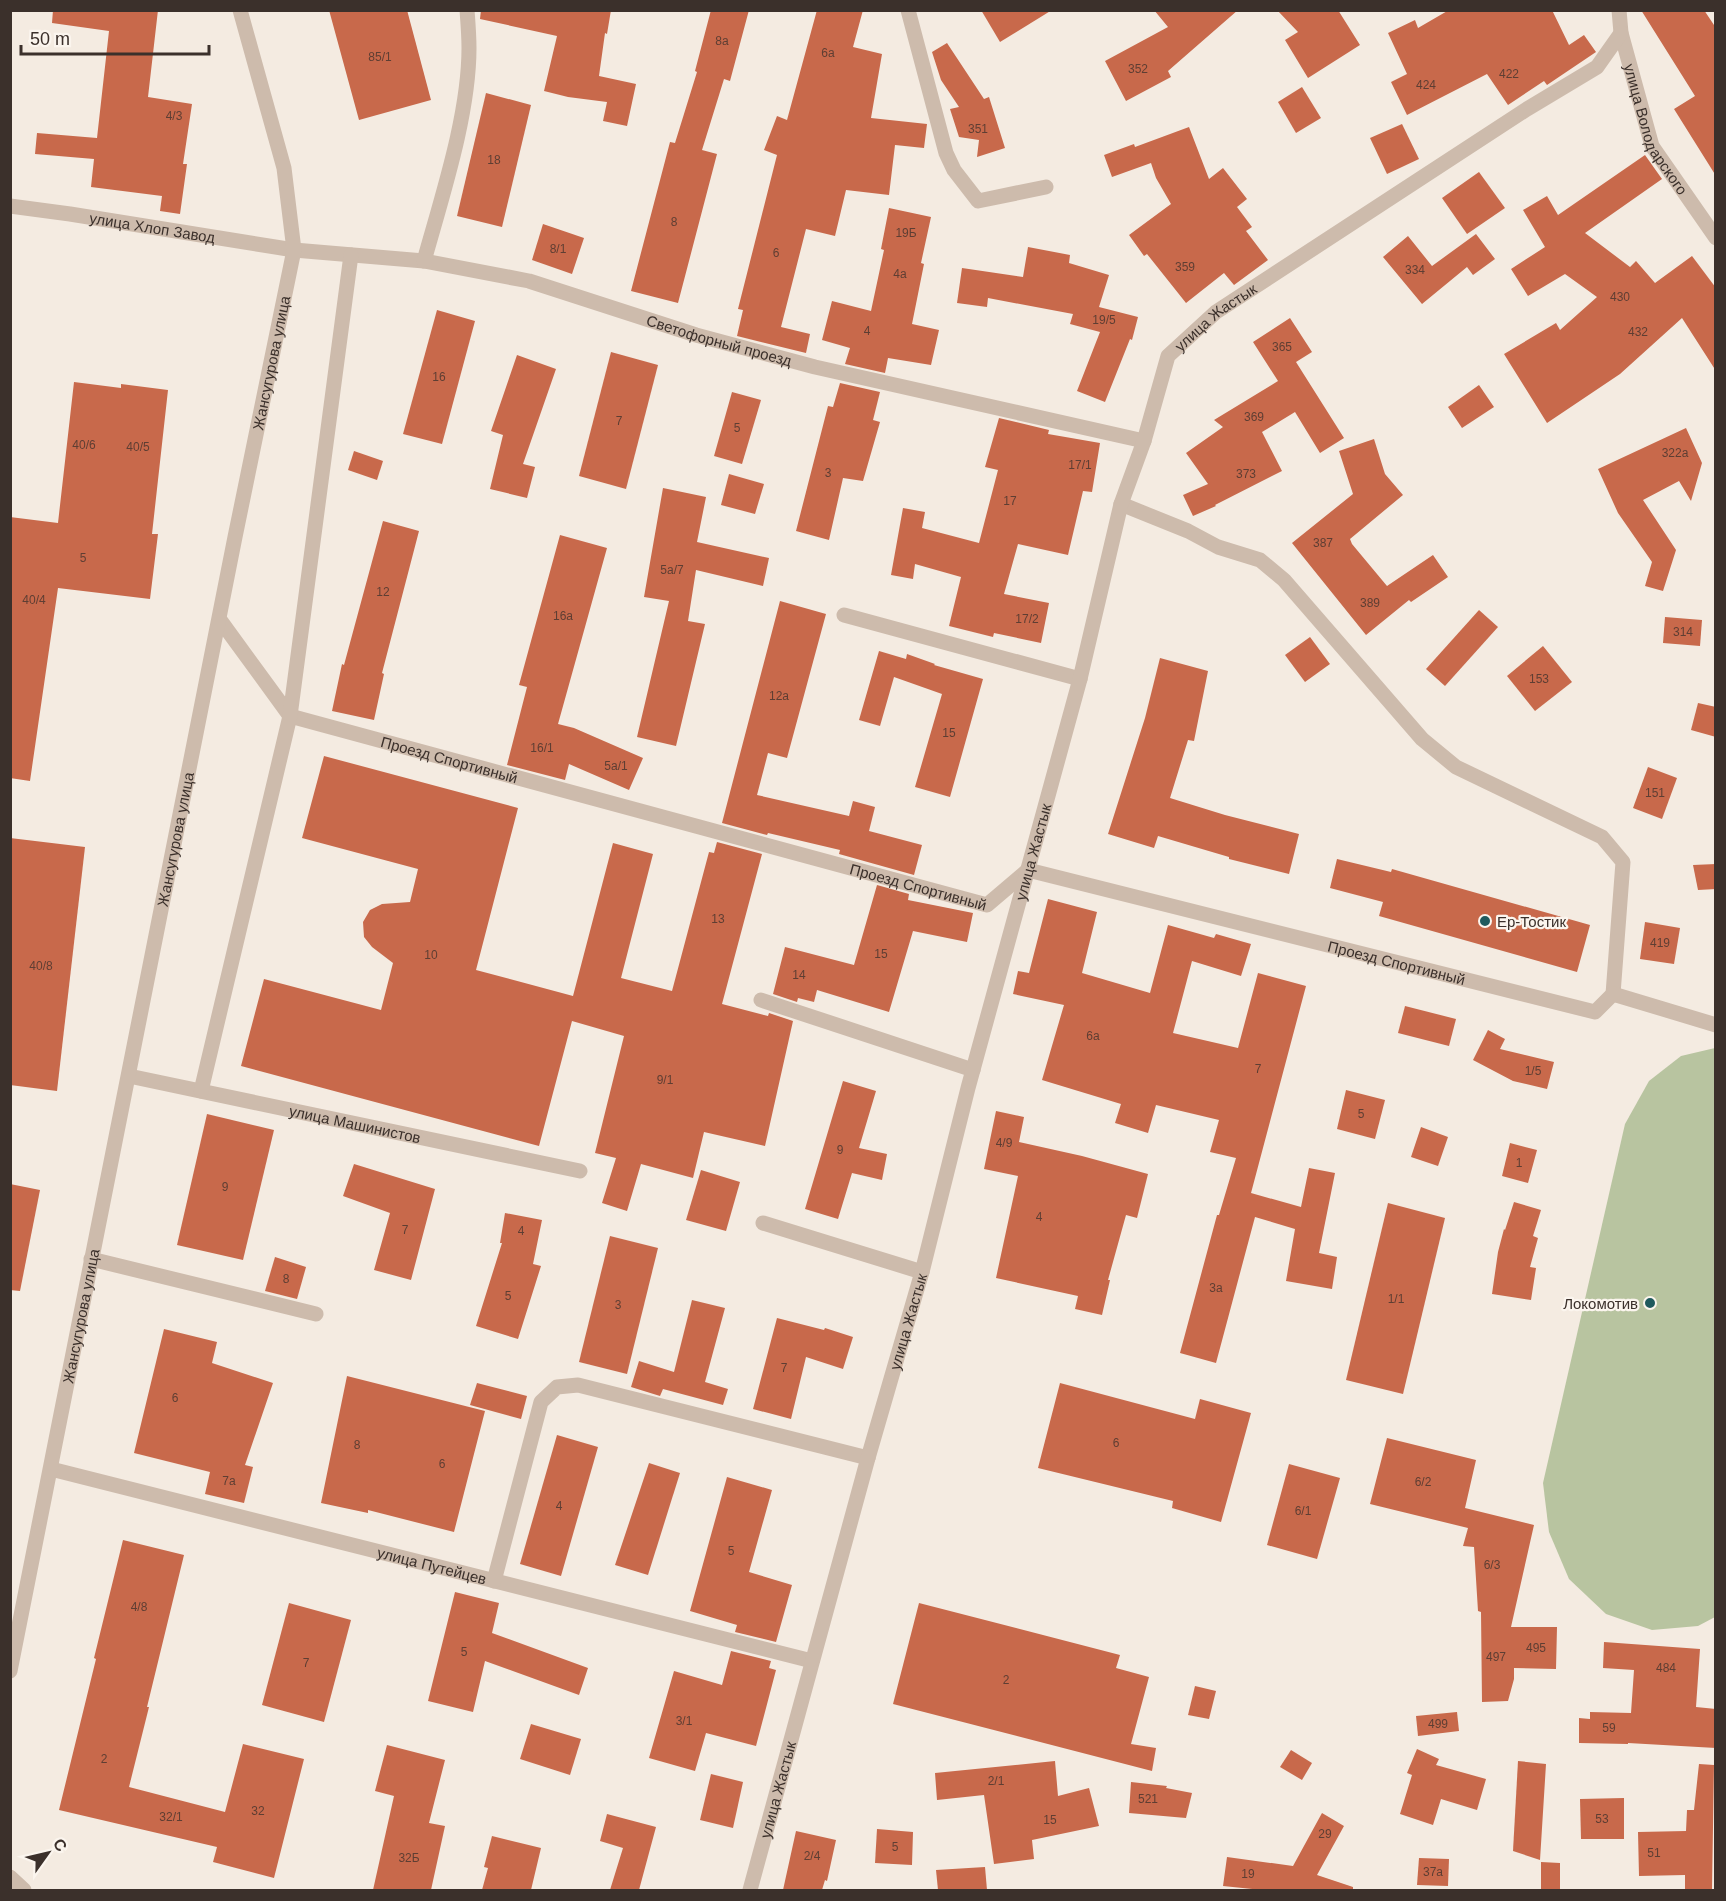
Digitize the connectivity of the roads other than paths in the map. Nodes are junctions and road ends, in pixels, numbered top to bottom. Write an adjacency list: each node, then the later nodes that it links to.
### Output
1 (240, 10): 9 (street, Жансугурова улица)
2 (467, 10): 11 (street)
3 (908, 10): 6 (street)
4 (1619, 10): 5 (street, улица Володарского)
5 (1621, 33): 8 (street, улица Володарского); 12 (street, улица Жастык)
6 (1046, 187)
7 (10, 206): 9 (street, улица Хлоп Завод)
8 (1716, 238)
9 (294, 250): 10 (street, Светофорный проезд); 15 (street, Жансугурова улица)
10 (351, 255): 11 (street, Светофорный проезд); 17 (street)
11 (424, 261): 12 (street, Светофорный проезд)
12 (1144, 441): 13 (street, улица Жастык)
13 (1121, 504): 16 (street, улица Жастык); 19 (street)
14 (844, 615): 16 (street)
15 (220, 620): 17 (street); 23 (street, Жансугурова улица)
16 (1080, 679): 18 (street, улица Жастык)
17 (290, 716): 18 (street, Проезд Спортивный); 24 (street)
18 (1028, 870): 19 (street, Проезд Спортивный); 22 (street, улица Жастык)
19 (1613, 994): 21 (street)
20 (761, 1000): 22 (street)
21 (1716, 1025)
22 (973, 1070): 28 (street, улица Жастык)
23 (129, 1076): 24 (street, улица Машинистов); 27 (street, Жансугурова улица)
24 (201, 1091): 25 (street, улица Машинистов)
25 (580, 1171)
26 (763, 1223): 28 (street)
27 (91, 1259): 29 (street); 31 (street, Жансугурова улица)
28 (922, 1272): 30 (street, улица Жастык)
29 (316, 1314)
30 (868, 1458): 32 (street); 33 (street, улица Жастык)
31 (51, 1469): 32 (street, улица Путейцев); 34 (street, Жансугурова улица)
32 (494, 1581): 33 (street, улица Путейцев)
33 (813, 1661): 37 (street, улица Жастык)
34 (10, 1671)
35 (10, 1877): 36 (street)
36 (24, 1890)
37 (750, 1890)

